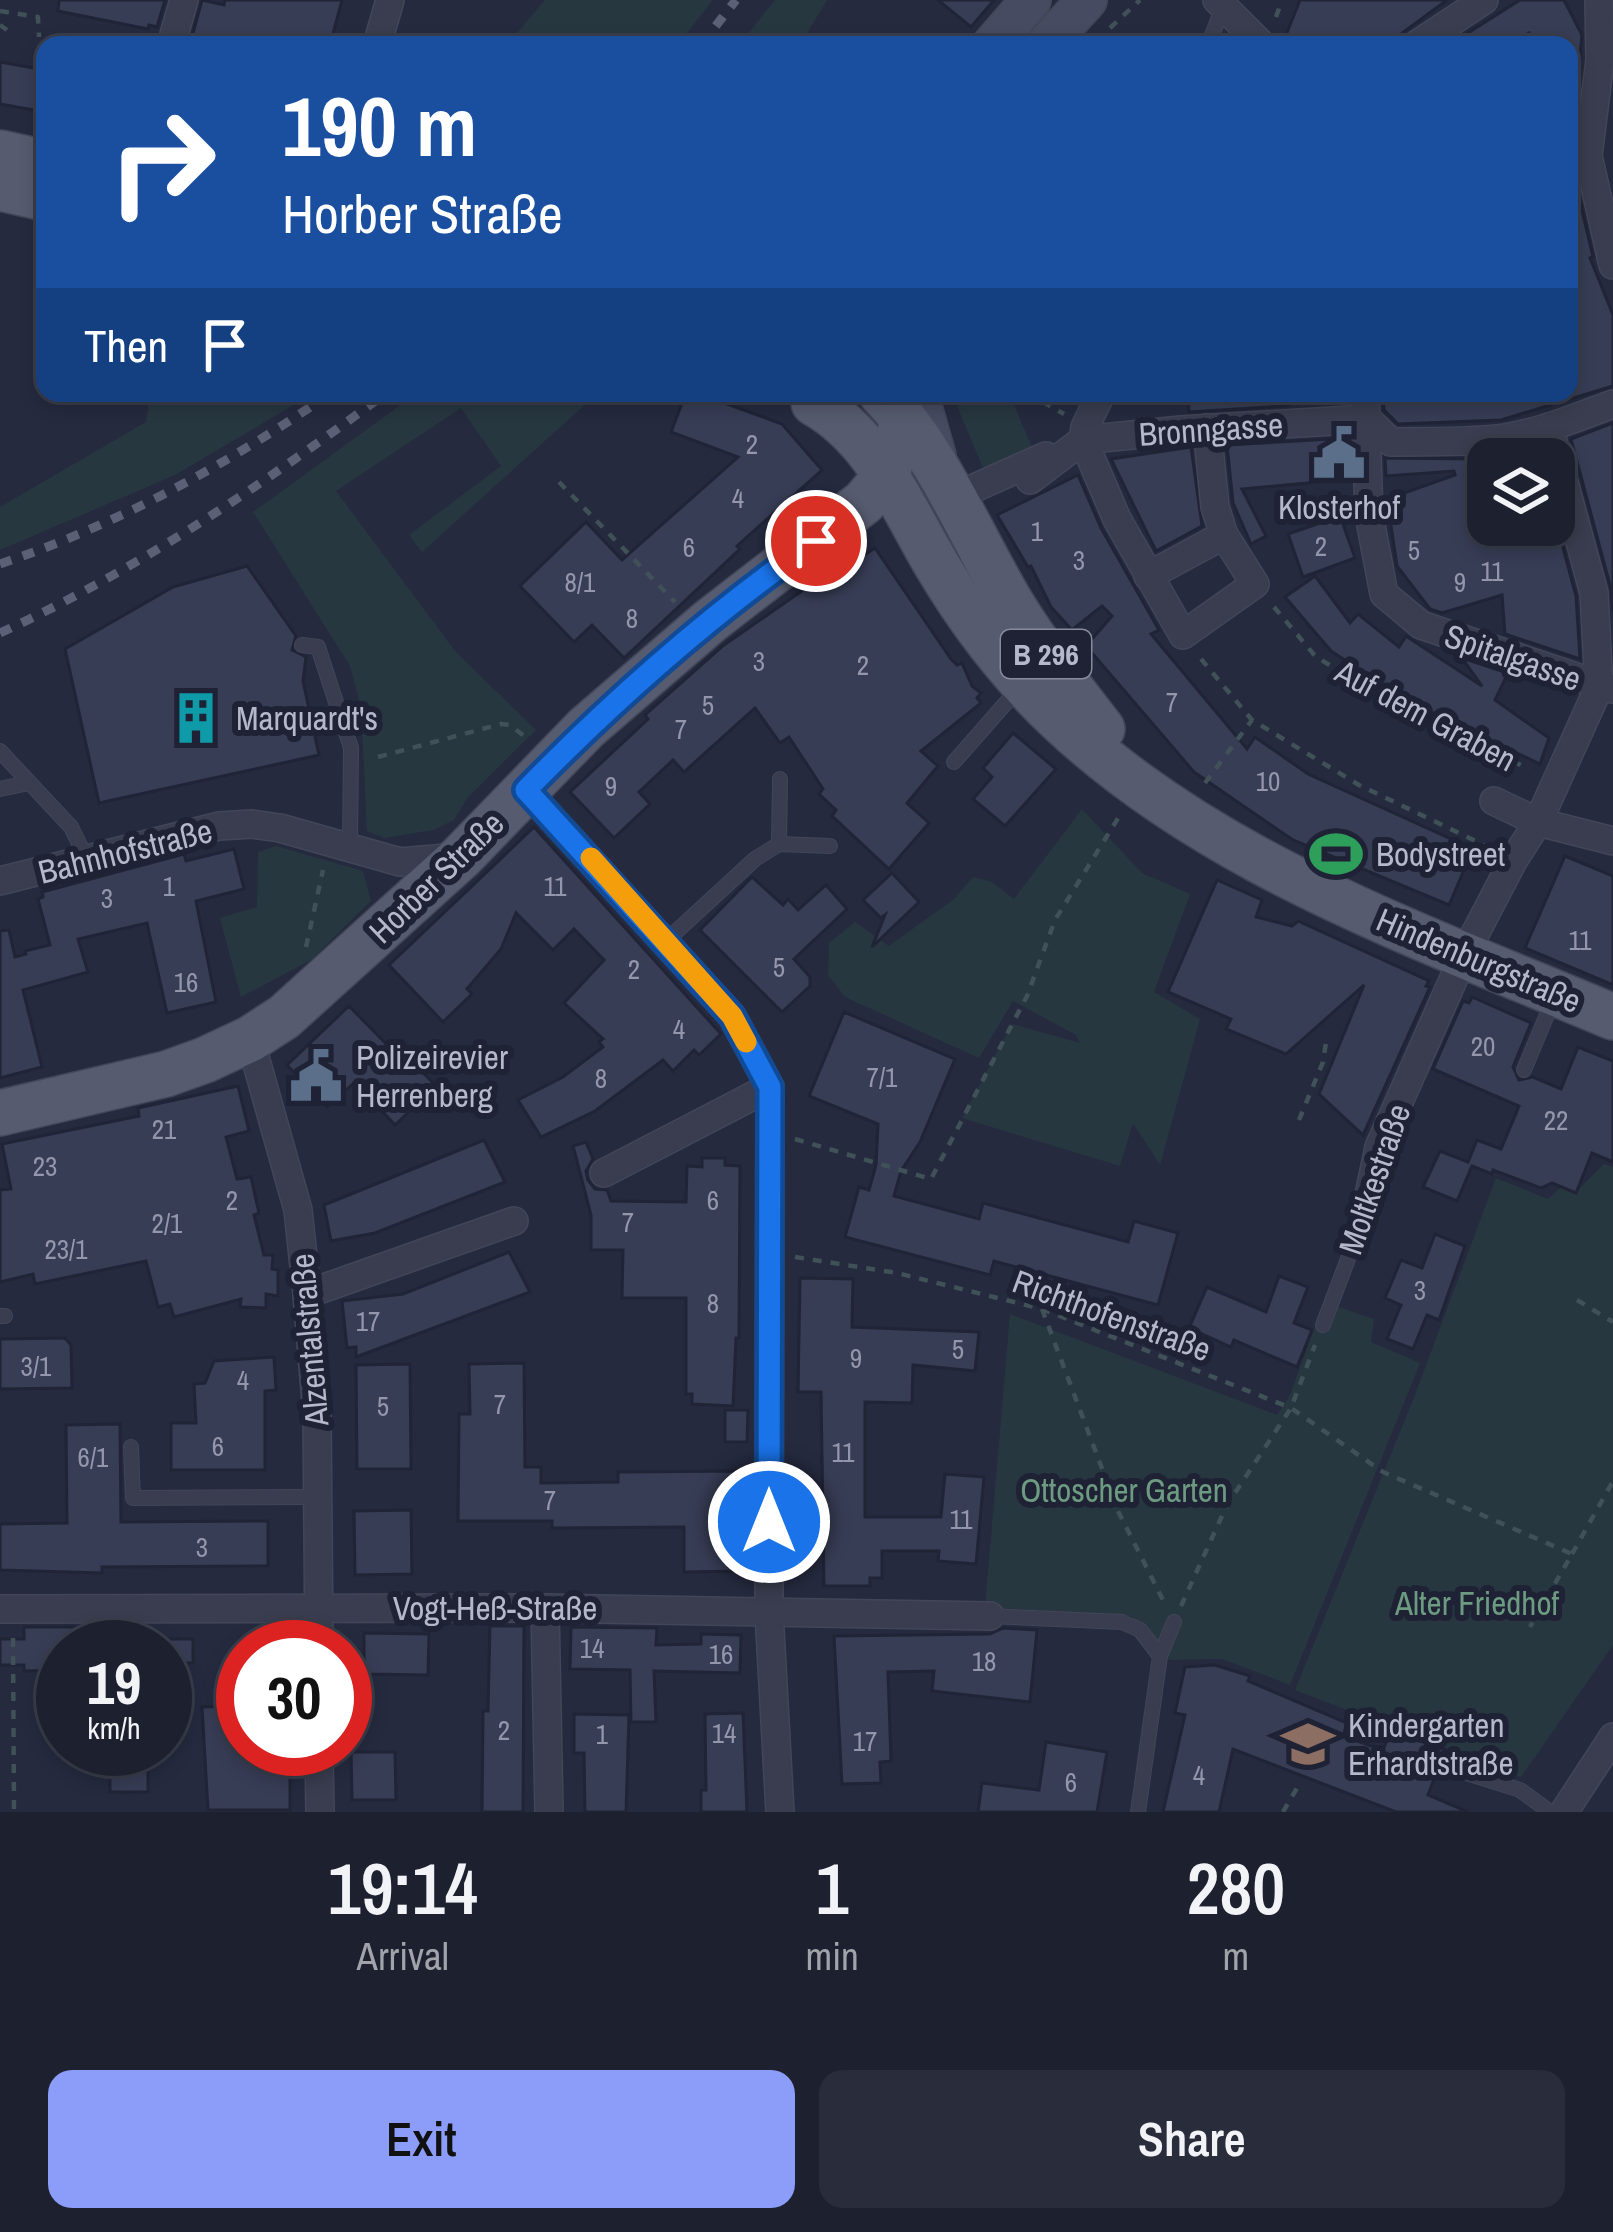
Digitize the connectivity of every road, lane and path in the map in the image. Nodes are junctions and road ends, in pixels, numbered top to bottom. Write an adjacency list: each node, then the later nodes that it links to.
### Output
1 (184, 0): 15 (street)
2 (389, 0): 16 (street)
3 (1031, 0): 17 (main road)
4 (1140, 0): 11 (path)
5 (1271, 0): 9 (path)
6 (1484, 0): 20 (street)
7 (1599, 0): 22 (street)
8 (1220, 4): 18 (lane); 19 (street)
9 (1279, 8)
10 (0, 11): 14 (path)
11 (1074, 22)
12 (0, 25): 13 (path)
13 (7, 30)
14 (39, 36)
15 (173, 36)
16 (379, 36)
17 (1000, 36)
18 (1212, 36)
19 (1253, 36)
20 (1430, 36)
21 (0, 153): 23 (main road)
22 (1579, 160): 26 (street)
23 (36, 161)
24 (0, 188): 25 (main road)
25 (36, 196)
26 (1613, 266)
27 (803, 402): 42 (main road)
28 (807, 402): 33 (main road, B 296)
29 (1040, 402): 36 (path)
30 (1098, 402): 36 (street)
31 (1613, 404): 34 (street, Bronngasse)
32 (1366, 406): 34 (street, Bronngasse); 35 (street, Bronngasse); 49 (street, Spitalgasse)
33 (884, 427): 39 (main road, B 296); 40 (main road, B 296); 42 (main road)
34 (1549, 427): 49 (street)
35 (1207, 428): 36 (street, Bronngasse); 41 (street)
36 (1084, 434): 37 (street); 39 (street, Bronngasse); 43 (street)
37 (1030, 480)
38 (559, 482): 45 (path)
39 (947, 489): 62 (main road, Hindenburgstraße / B 296)
40 (910, 518): 42 (main road); 48 (main road, Hindenburgstraße / B 296)
41 (1224, 535): 43 (street); 44 (street)
42 (816, 541): 60 (main road, Horber Straße)
43 (1148, 576): 46 (street)
44 (1255, 584): 46 (street); 57 (path, Auf dem Graben)
45 (683, 610)
46 (1183, 635): 50 (path)
47 (302, 645): 67 (lane)
48 (1023, 683): 54 (lane); 62 (main road, Hindenburgstraße / B 296)
49 (1606, 688): 57 (street, Moltkestraße)
50 (1252, 720): 56 (path); 65 (path)
51 (532, 742): 53 (path)
52 (0, 751): 58 (lane)
53 (378, 757)
54 (954, 762)
55 (780, 778): 66 (lane)
56 (1206, 782)
57 (1557, 782): 63 (street, Moltkestraße)
58 (29, 783): 59 (lane); 72 (lane)
59 (0, 789)
60 (526, 790): 70 (main road, Horber Straße); 74 (street)
61 (1495, 801): 63 (street, Auf dem Graben)
62 (1139, 806): 75 (main road, Hindenburgstraße / B 296); 85 (path)
63 (1538, 822): 64 (street, Auf dem Graben); 71 (street, Moltkestraße)
64 (1613, 841)
65 (1480, 843): 69 (path); 71 (path)
66 (778, 844): 68 (lane); 74 (lane)
67 (339, 845): 70 (street, Bahnhofstraße); 72 (street, Bahnhofstraße); 76 (path)
68 (830, 846)
69 (1474, 856)
70 (461, 857): 76 (main road, Horber Straße)
71 (1513, 861): 75 (street, Moltkestraße)
72 (88, 862): 73 (street, Bahnhofstraße)
73 (0, 881)
74 (667, 940): 82 (street)
75 (1466, 953): 77 (main road, Hindenburgstraße / B 296); 87 (street, Moltkestraße)
76 (320, 986): 79 (main road, Horber Straße)
77 (1556, 993): 78 (main road, Hindenburgstraße / B 296); 81 (lane)
78 (1613, 1017)
79 (250, 1040): 83 (main road, Horber Straße); 90 (street, Alzentalstraße)
80 (1326, 1042): 84 (path)
81 (1524, 1070)
82 (770, 1087): 85 (street); 86 (street)
83 (0, 1113)
84 (1299, 1120)
85 (772, 1133): 89 (street)
86 (604, 1173)
87 (1365, 1214): 94 (lane, Moltkestraße)
88 (514, 1221): 90 (street)
89 (771, 1254): 92 (path, Richthofenstraße); 103 (street)
90 (308, 1294): 98 (street, Alzentalstraße)
91 (1577, 1300): 93 (path)
92 (1042, 1309): 95 (path, Richthofenstraße); 106 (path)
93 (1613, 1322)
94 (1323, 1325): 95 (path)
95 (1291, 1408): 99 (path, Richthofenstraße); 106 (path)
96 (131, 1447): 98 (lane)
97 (1613, 1479): 99 (path)
98 (317, 1497): 100 (street, Alzentalstraße)
99 (1572, 1554): 107 (path)
100 (318, 1607): 101 (street, Vogt-Heß-Straße); 102 (street, Vogt-Heß-Straße); 105 (street, Alzentalstraße)
101 (545, 1608): 103 (street, Vogt-Heß-Straße); 115 (street)
102 (6, 1609): 113 (path)
103 (769, 1612): 104 (street, Vogt-Heß-Straße); 116 (street)
104 (990, 1616): 108 (lane)
105 (318, 1620)
106 (1174, 1622): 108 (lane)
107 (1530, 1627)
108 (1160, 1656): 117 (lane)
109 (1613, 1737): 120 (street)
110 (1451, 1768): 119 (lane)
111 (319, 1776): 114 (street)
112 (1300, 1783): 118 (path)
113 (14, 1812)
114 (320, 1812)
115 (549, 1812)
116 (780, 1812)
117 (1138, 1812)
118 (1282, 1812)
119 (1550, 1812)
120 (1564, 1812)

